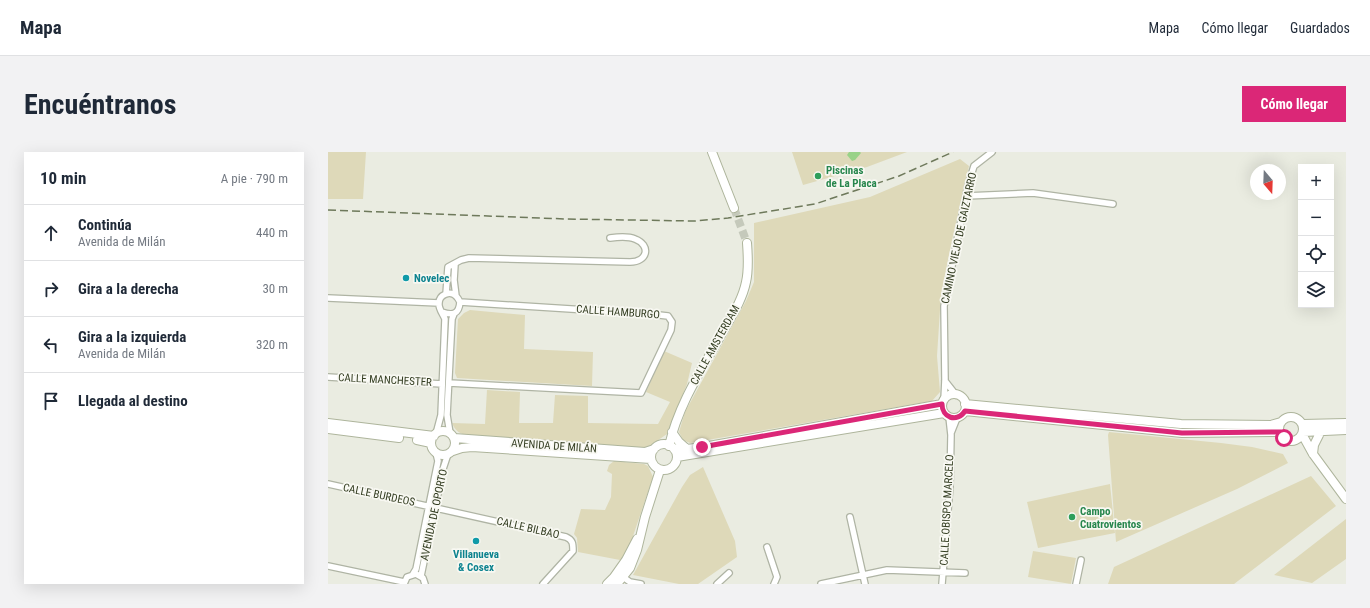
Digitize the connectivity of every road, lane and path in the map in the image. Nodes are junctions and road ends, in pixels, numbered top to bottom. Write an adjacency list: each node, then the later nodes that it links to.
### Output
1 (712, 152): 5 (street)
2 (992, 152): 3 (street, CAMINO VIEJO DE GAIZTARRO)
3 (966, 196): 4 (street); 17 (street, CAMINO VIEJO DE GAIZTARRO)
4 (1113, 204)
5 (734, 208)
6 (610, 238): 8 (street)
7 (747, 243): 30 (street, CALLE AMSTERDAM)
8 (455, 264): 9 (street); 10 (street)
9 (446, 294): 10 (street); 13 (street)
10 (456, 296): 12 (street)
11 (328, 298): 13 (street)
12 (460, 302): 15 (street); 18 (street, CALLE HAMBURGO)
13 (439, 303): 14 (street)
14 (442, 312): 15 (street); 19 (street)
15 (454, 314): 18 (street)
16 (328, 377): 19 (street, CALLE MANCHESTER)
17 (945, 380): 20 (street); 21 (street, CAMINO VIEJO DE GAIZTARRO)
18 (449, 383): 33 (street)
19 (442, 384): 34 (street)
20 (956, 395): 21 (street); 22 (street)
21 (943, 402): 23 (street); 36 (street)
22 (965, 408): 23 (street); 24 (street); 31 (street)
23 (950, 416): 37 (street); 51 (street, CALLE OBISPO MARCELO)
24 (1281, 422): 31 (street); 32 (street)
25 (328, 423): 34 (street)
26 (1346, 423): 32 (street)
27 (328, 429): 34 (street)
28 (1346, 430): 29 (street)
29 (1321, 431): 32 (street); 38 (street)
30 (672, 432): 36 (street); 37 (street, CALLE AMSTERDAM)
31 (1280, 432): 32 (street)
32 (1301, 432): 38 (street)
33 (452, 436): 34 (street); 35 (street, AVENIDA DE MILÁN); 39 (street)
34 (434, 438): 40 (street)
35 (654, 449): 37 (street); 41 (street)
36 (687, 449): 37 (street)
37 (673, 450): 42 (street)
38 (1311, 451): 44 (street)
39 (451, 452): 40 (street); 41 (street, AVENIDA DE MILÁN); 45 (street, AVENIDA DE OPORTO)
40 (436, 453): 45 (street, AVENIDA DE OPORTO)
41 (651, 460): 42 (street)
42 (660, 470): 47 (street)
43 (328, 484): 45 (street, CALLE BURDEOS)
44 (1346, 499)
45 (432, 507): 54 (street, AVENIDA DE OPORTO); 56 (street, AVENIDA DE OPORTO); 60 (street, CALLE BILBAO)
46 (850, 518): 55 (street)
47 (641, 533): 57 (street); 61 (street)
48 (767, 547): 65 (street)
49 (1081, 560): 69 (street)
50 (328, 566): 58 (street)
51 (944, 571): 53 (street); 55 (street); 68 (street, CALLE OBISPO MARCELO)
52 (729, 573): 64 (street)
53 (965, 573)
54 (413, 574): 56 (street); 58 (street)
55 (863, 574): 66 (street); 67 (street)
56 (421, 576): 59 (street)
57 (623, 577): 62 (street); 63 (street)
58 (404, 583)
59 (425, 584)
60 (543, 584)
61 (607, 584)
62 (617, 584)
63 (641, 584)
64 (717, 584)
65 (774, 584)
66 (821, 584)
67 (865, 584)
68 (942, 584)
69 (1076, 584)

